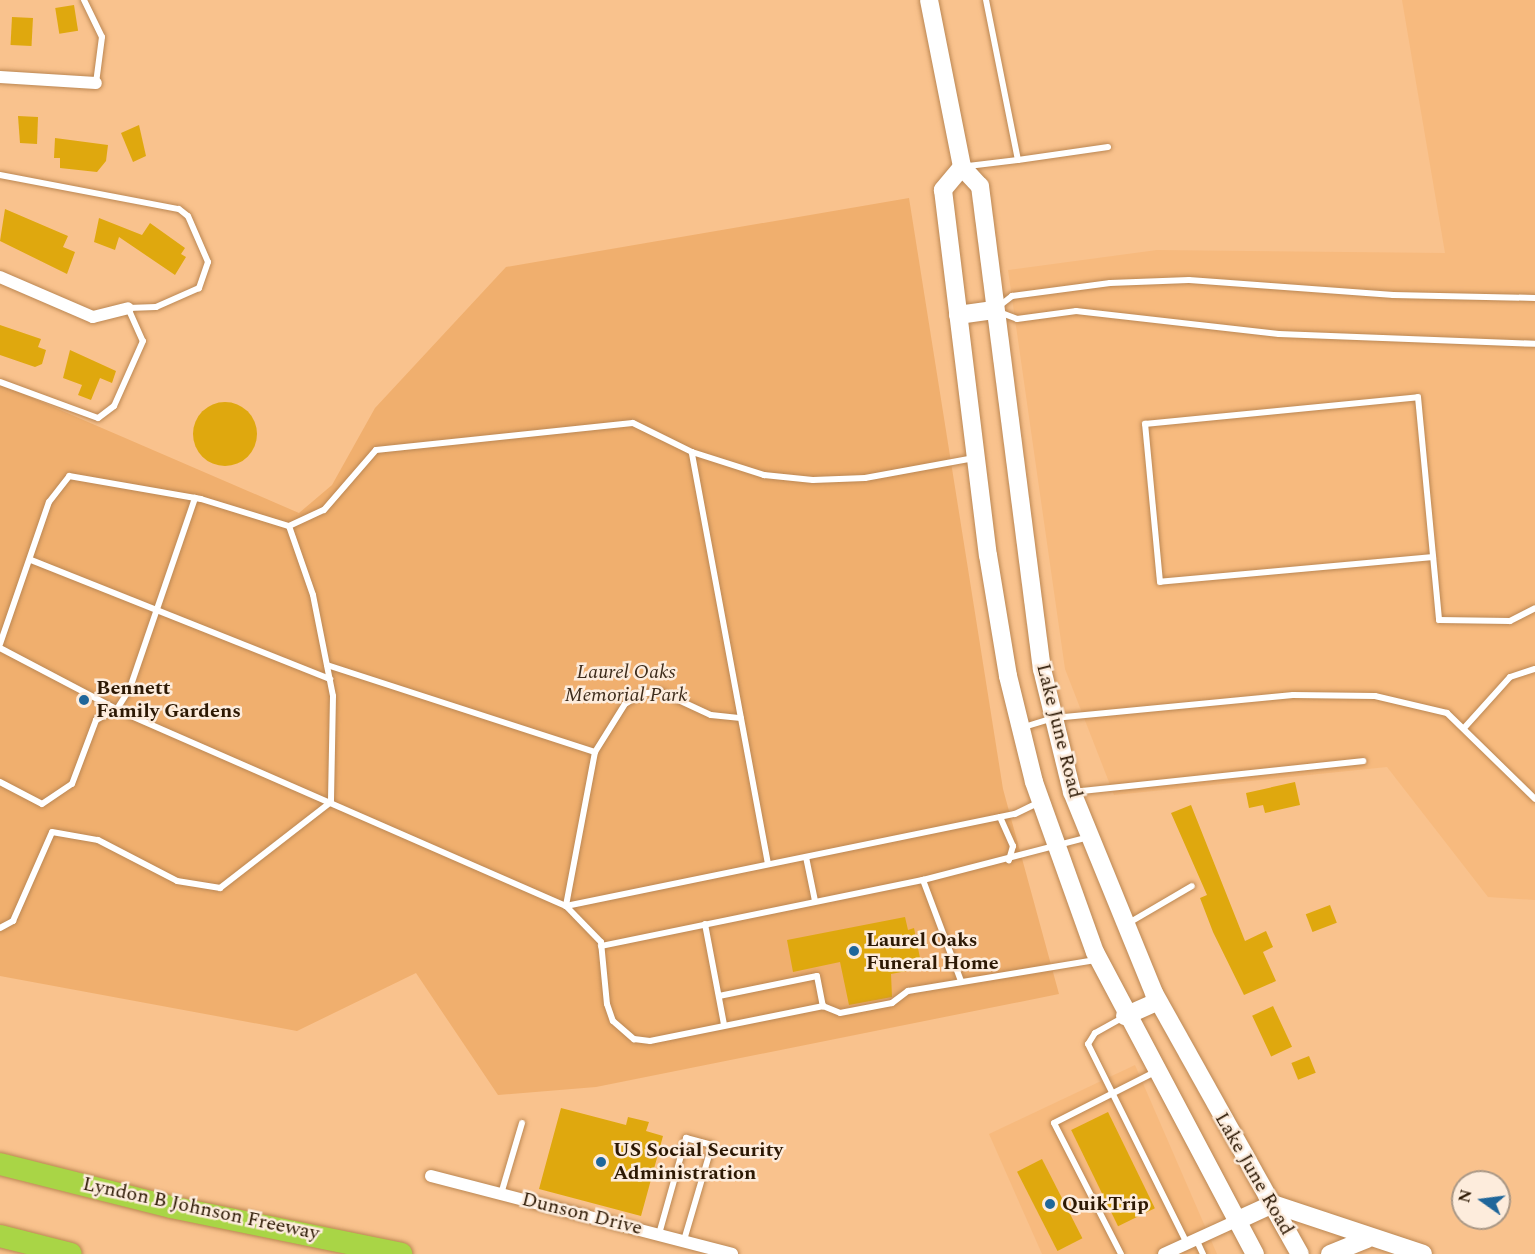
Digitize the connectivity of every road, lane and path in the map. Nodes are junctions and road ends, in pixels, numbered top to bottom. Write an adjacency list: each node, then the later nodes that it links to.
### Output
1 (84, 0): 5 (lane)
2 (929, 0): 8 (main road, Lake June Road)
3 (986, 0): 7 (lane)
4 (0, 77): 5 (street)
5 (96, 83)
6 (1108, 147): 7 (lane)
7 (1018, 160): 8 (lane)
8 (962, 167): 13 (main road, Lake June Road); 14 (main road, Lake June Road)
9 (0, 175): 12 (lane)
10 (1, 281): 12 (street)
11 (1535, 298): 13 (lane)
12 (128, 308): 16 (lane)
13 (994, 310): 14 (main road); 15 (lane); 32 (main road, Lake June Road)
14 (958, 315): 18 (main road, Lake June Road)
15 (1535, 344)
16 (0, 382)
17 (692, 452): 18 (lane); 20 (lane); 31 (lane)
18 (976, 457): 34 (main road, Lake June Road)
19 (195, 498): 20 (lane); 22 (lane); 24 (lane)
20 (289, 526): 27 (lane)
21 (1434, 557): 21 (lane); 23 (lane)
22 (31, 560): 24 (lane); 25 (lane)
23 (1535, 608)
24 (158, 609): 29 (lane); 30 (lane)
25 (0, 644)
26 (0, 648): 30 (lane)
27 (327, 665): 29 (lane); 35 (lane)
28 (1535, 669): 33 (lane)
29 (330, 679): 41 (lane)
30 (117, 709): 37 (lane); 41 (lane)
31 (741, 718): 35 (lane); 47 (lane)
32 (1054, 718): 33 (lane); 34 (lane); 38 (main road, Lake June Road)
33 (1465, 727): 39 (lane)
34 (1021, 728): 40 (main road, Lake June Road)
35 (595, 752): 51 (lane)
36 (1364, 761): 38 (lane)
37 (0, 782)
38 (1072, 792): 40 (main road); 43 (main road, Lake June Road)
39 (1535, 799)
40 (1040, 801): 42 (lane); 44 (main road, Lake June Road)
41 (331, 802): 51 (lane); 54 (lane)
42 (1000, 817): 45 (lane); 46 (lane)
43 (1090, 837): 44 (lane); 53 (main road, Lake June Road)
44 (1056, 849): 46 (lane); 56 (main road, Lake June Road)
45 (806, 857): 47 (lane); 50 (lane)
46 (1009, 860): 48 (lane)
47 (768, 864): 51 (lane)
48 (923, 880): 50 (lane); 57 (lane)
49 (1192, 886): 53 (lane)
50 (815, 901): 52 (lane)
51 (566, 906): 55 (lane)
52 (705, 924): 55 (lane); 58 (lane)
53 (1124, 926): 59 (main road, Lake June Road)
54 (0, 928)
55 (601, 946): 62 (lane)
56 (1098, 959): 57 (lane); 61 (main road, Lake June Road)
57 (962, 981): 60 (lane)
58 (719, 996): 60 (lane); 62 (lane)
59 (1158, 1001): 61 (main road); 69 (main road, Lake June Road)
60 (823, 1006): 62 (lane)
61 (1125, 1016): 63 (main road, Lake June Road); 64 (lane)
62 (724, 1025)
63 (1155, 1072): 64 (lane); 70 (main road, Lake June Road)
64 (1111, 1093): 75 (lane); 80 (lane)
65 (522, 1123): 68 (lane)
66 (0, 1164): 78 (highway, Lyndon B Johnson Freeway)
67 (431, 1176): 68 (street, Dunson Drive)
68 (501, 1194): 71 (street, Dunson Drive)
69 (1273, 1204): 70 (main road); 73 (main road); 84 (main road, Lake June Road)
70 (1236, 1221): 75 (street); 83 (main road, Lake June Road)
71 (659, 1234): 74 (street, Dunson Drive); 74 (lane)
72 (0, 1236): 77 (highway)
73 (1366, 1239): 76 (main road); 85 (main road)
74 (684, 1240): 79 (street, Dunson Drive)
75 (1192, 1241): 81 (street); 82 (lane)
76 (1391, 1250): 86 (main road)
77 (71, 1254)
78 (401, 1254)
79 (732, 1254)
80 (1121, 1254)
81 (1164, 1254)
82 (1203, 1254)
83 (1255, 1254)
84 (1300, 1254)
85 (1330, 1254)
86 (1423, 1254)

